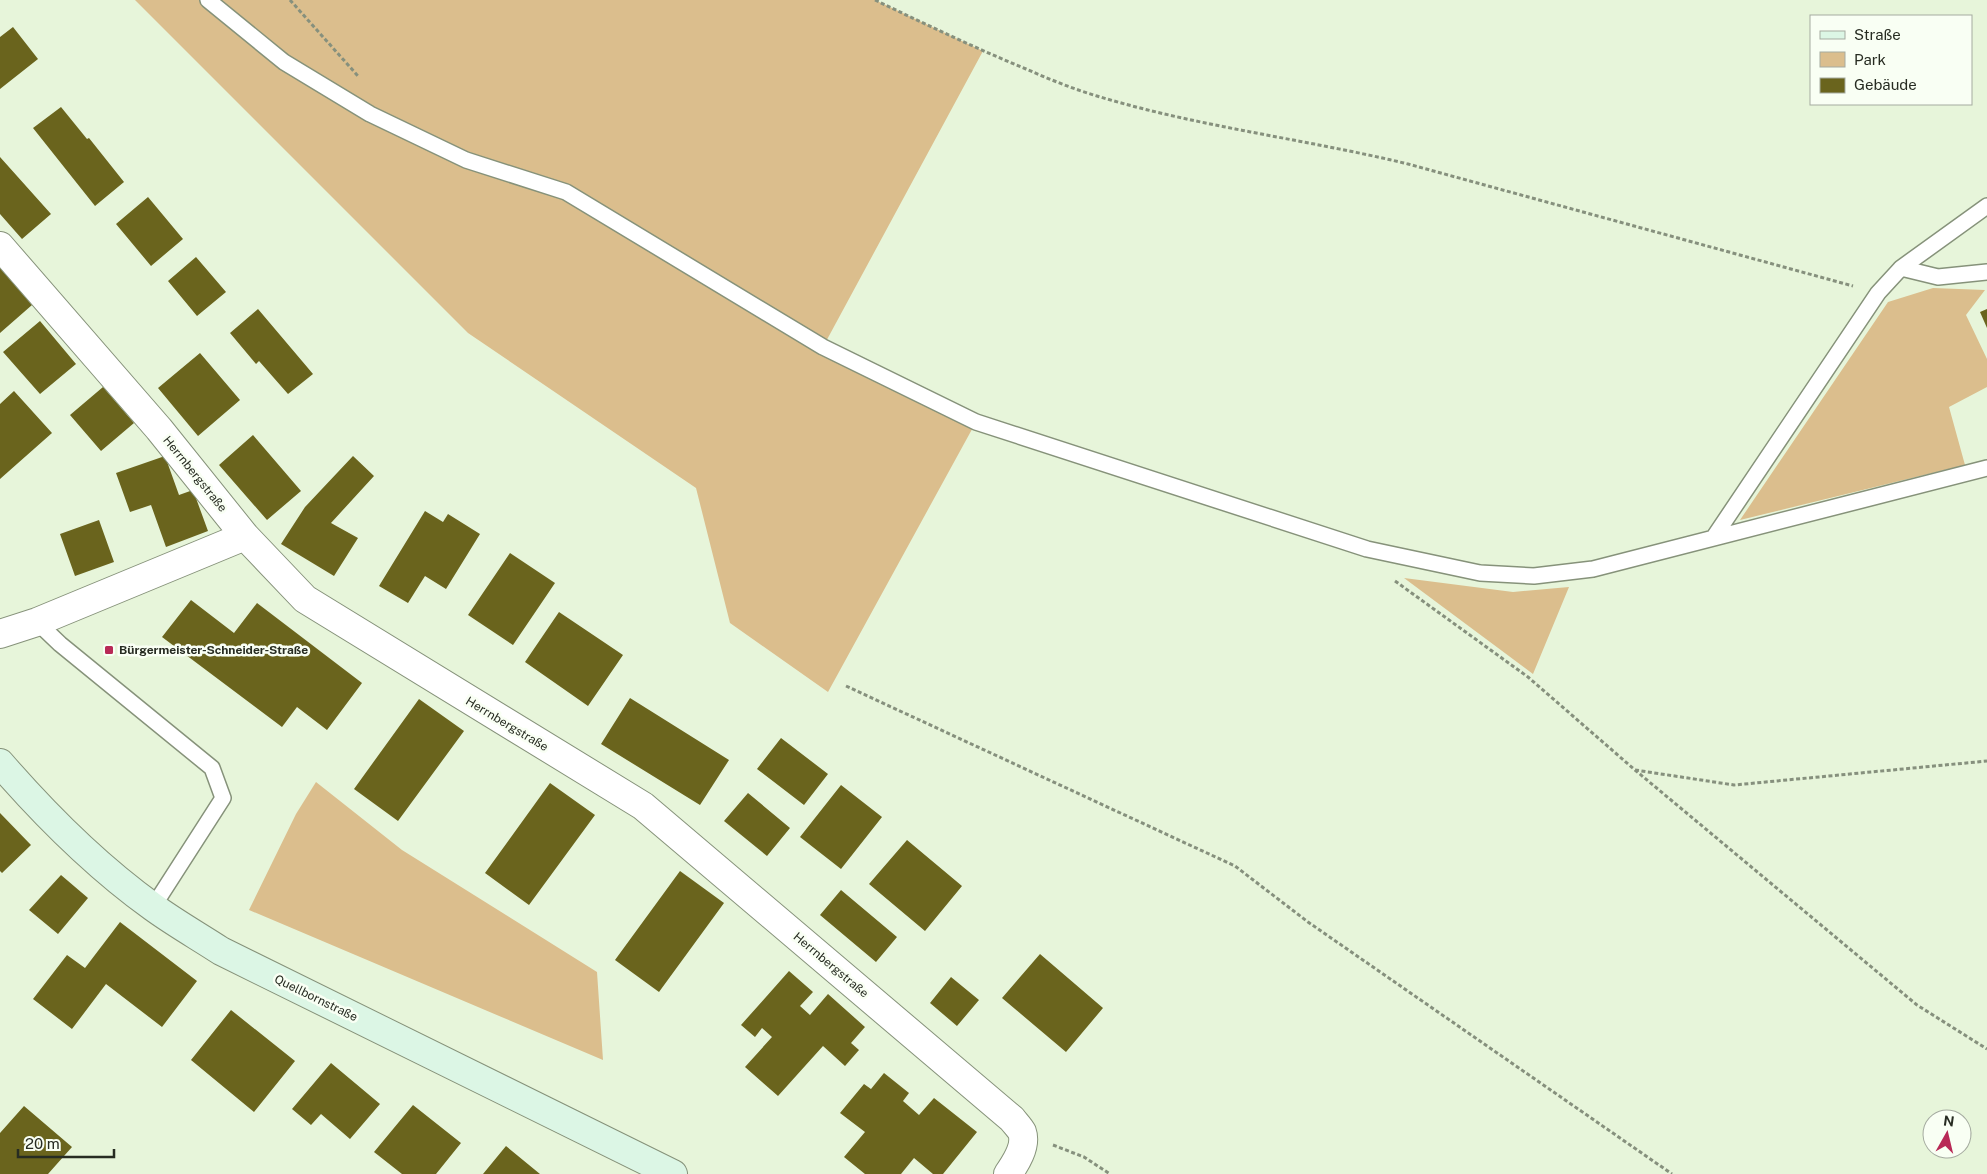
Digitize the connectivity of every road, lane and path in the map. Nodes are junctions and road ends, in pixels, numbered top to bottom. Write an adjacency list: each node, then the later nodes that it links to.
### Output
1 (208, 0): 4 (lane)
2 (290, 0): 4 (path)
3 (875, 0): 9 (path)
4 (370, 114): 13 (lane)
5 (1987, 206): 7 (lane)
6 (0, 246): 11 (street, Herrnbergstraße)
7 (1901, 268): 8 (lane); 9 (lane)
8 (1987, 272)
9 (1878, 293): 12 (lane)
10 (1987, 468): 12 (lane)
11 (245, 536): 14 (street); 22 (street, Herrnbergstraße)
12 (1714, 537): 13 (lane)
13 (1367, 548): 19 (path)
14 (37, 622): 15 (street); 20 (lane)
15 (0, 634)
16 (846, 686): 26 (path)
17 (1987, 761): 19 (path)
18 (0, 763): 20 (main road, Quellbornstraße)
19 (1635, 770): 21 (path)
20 (153, 907): 23 (main road, Quellbornstraße)
21 (1987, 1049)
22 (1022, 1133): 24 (street); 25 (path)
23 (673, 1174)
24 (1008, 1174)
25 (1110, 1174)
26 (1672, 1174)

